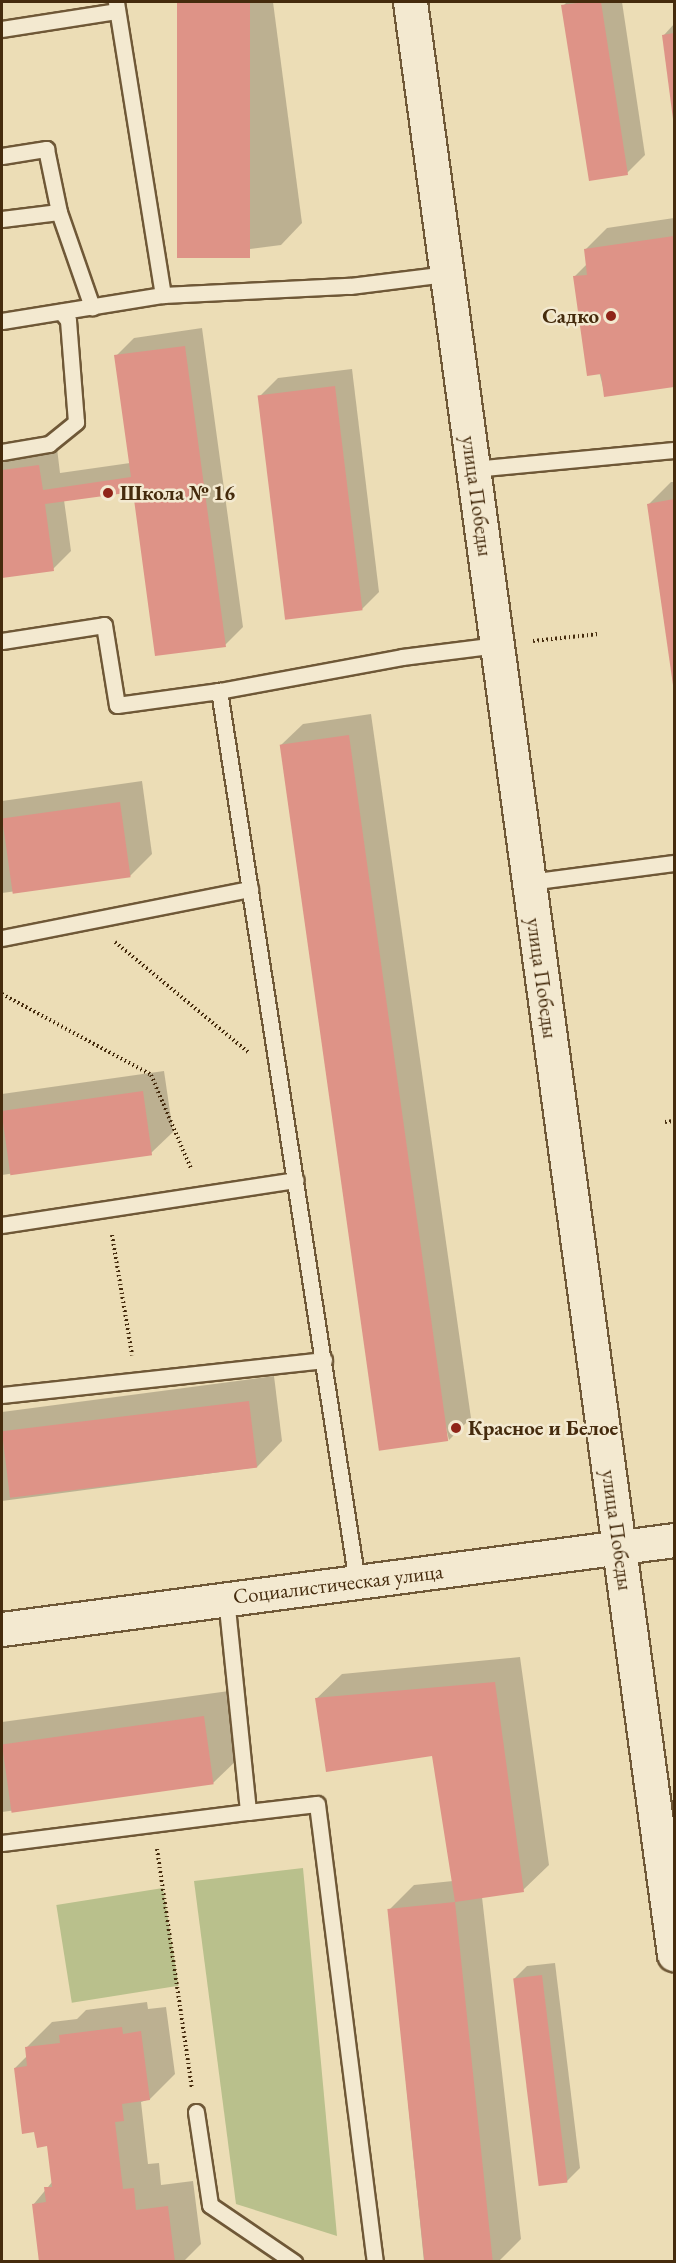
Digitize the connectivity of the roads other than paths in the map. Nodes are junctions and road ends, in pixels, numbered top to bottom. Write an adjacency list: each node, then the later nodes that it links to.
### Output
1 (410, 2): 7 (street, улица Победы)
2 (116, 6): 3 (lane); 8 (lane)
3 (2, 29)
4 (2, 156): 5 (lane)
5 (59, 212): 6 (lane); 9 (lane)
6 (2, 219)
7 (447, 274): 8 (lane); 14 (street, улица Победы)
8 (163, 295): 9 (lane)
9 (92, 307): 10 (lane)
10 (61, 312): 11 (lane); 13 (lane)
11 (2, 321)
12 (675, 450): 14 (lane)
13 (2, 452)
14 (473, 469): 16 (street, улица Победы)
15 (2, 641): 17 (lane)
16 (497, 645): 17 (lane); 19 (street, улица Победы)
17 (219, 691): 20 (lane)
18 (675, 863): 19 (lane)
19 (529, 882): 27 (street, улица Победы)
20 (250, 889): 21 (lane); 22 (lane)
21 (2, 938)
22 (296, 1180): 23 (lane); 24 (lane)
23 (2, 1225)
24 (324, 1360): 25 (lane); 28 (lane)
25 (2, 1395)
26 (675, 1540): 27 (street, Социалистическая улица)
27 (619, 1547): 28 (street, Социалистическая улица); 31 (street, улица Победы)
28 (357, 1582): 29 (street, Социалистическая улица)
29 (226, 1598): 30 (street, Социалистическая улица); 32 (lane)
30 (2, 1629)
31 (664, 1804): 34 (street, улица Победы)
32 (248, 1812): 33 (lane); 37 (lane)
33 (2, 1843)
34 (675, 1954)
35 (196, 2112): 36 (lane)
36 (294, 2262)
37 (375, 2262)

